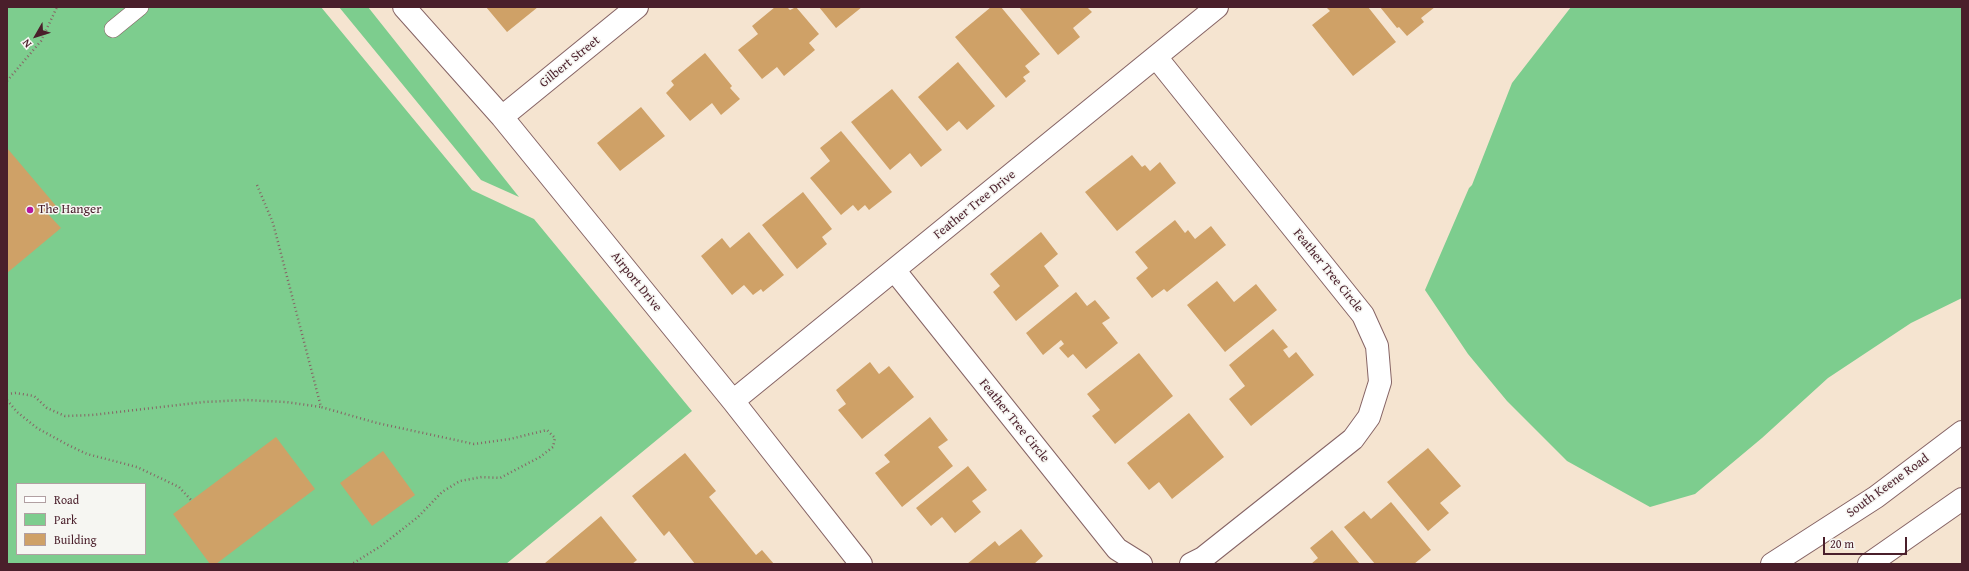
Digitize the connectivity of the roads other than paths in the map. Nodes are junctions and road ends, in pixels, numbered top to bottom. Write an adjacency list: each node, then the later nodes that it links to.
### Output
1 (140, 7): 5 (lane)
2 (404, 7): 7 (street, Airport Drive)
3 (637, 7): 7 (street, Gilbert Street)
4 (1217, 7): 6 (street, Feather Tree Drive)
5 (113, 30)
6 (1156, 57): 8 (street, Feather Tree Drive); 14 (street, Feather Tree Circle)
7 (502, 116): 9 (street, Airport Drive)
8 (895, 271): 9 (street, Feather Tree Drive); 13 (street, Feather Tree Circle)
9 (733, 401): 12 (street, Airport Drive)
10 (1962, 432): 15 (street, South Keene Road)
11 (1962, 499): 16 (street)
12 (861, 564)
13 (1140, 564)
14 (1191, 564)
15 (1772, 564)
16 (1869, 564)

